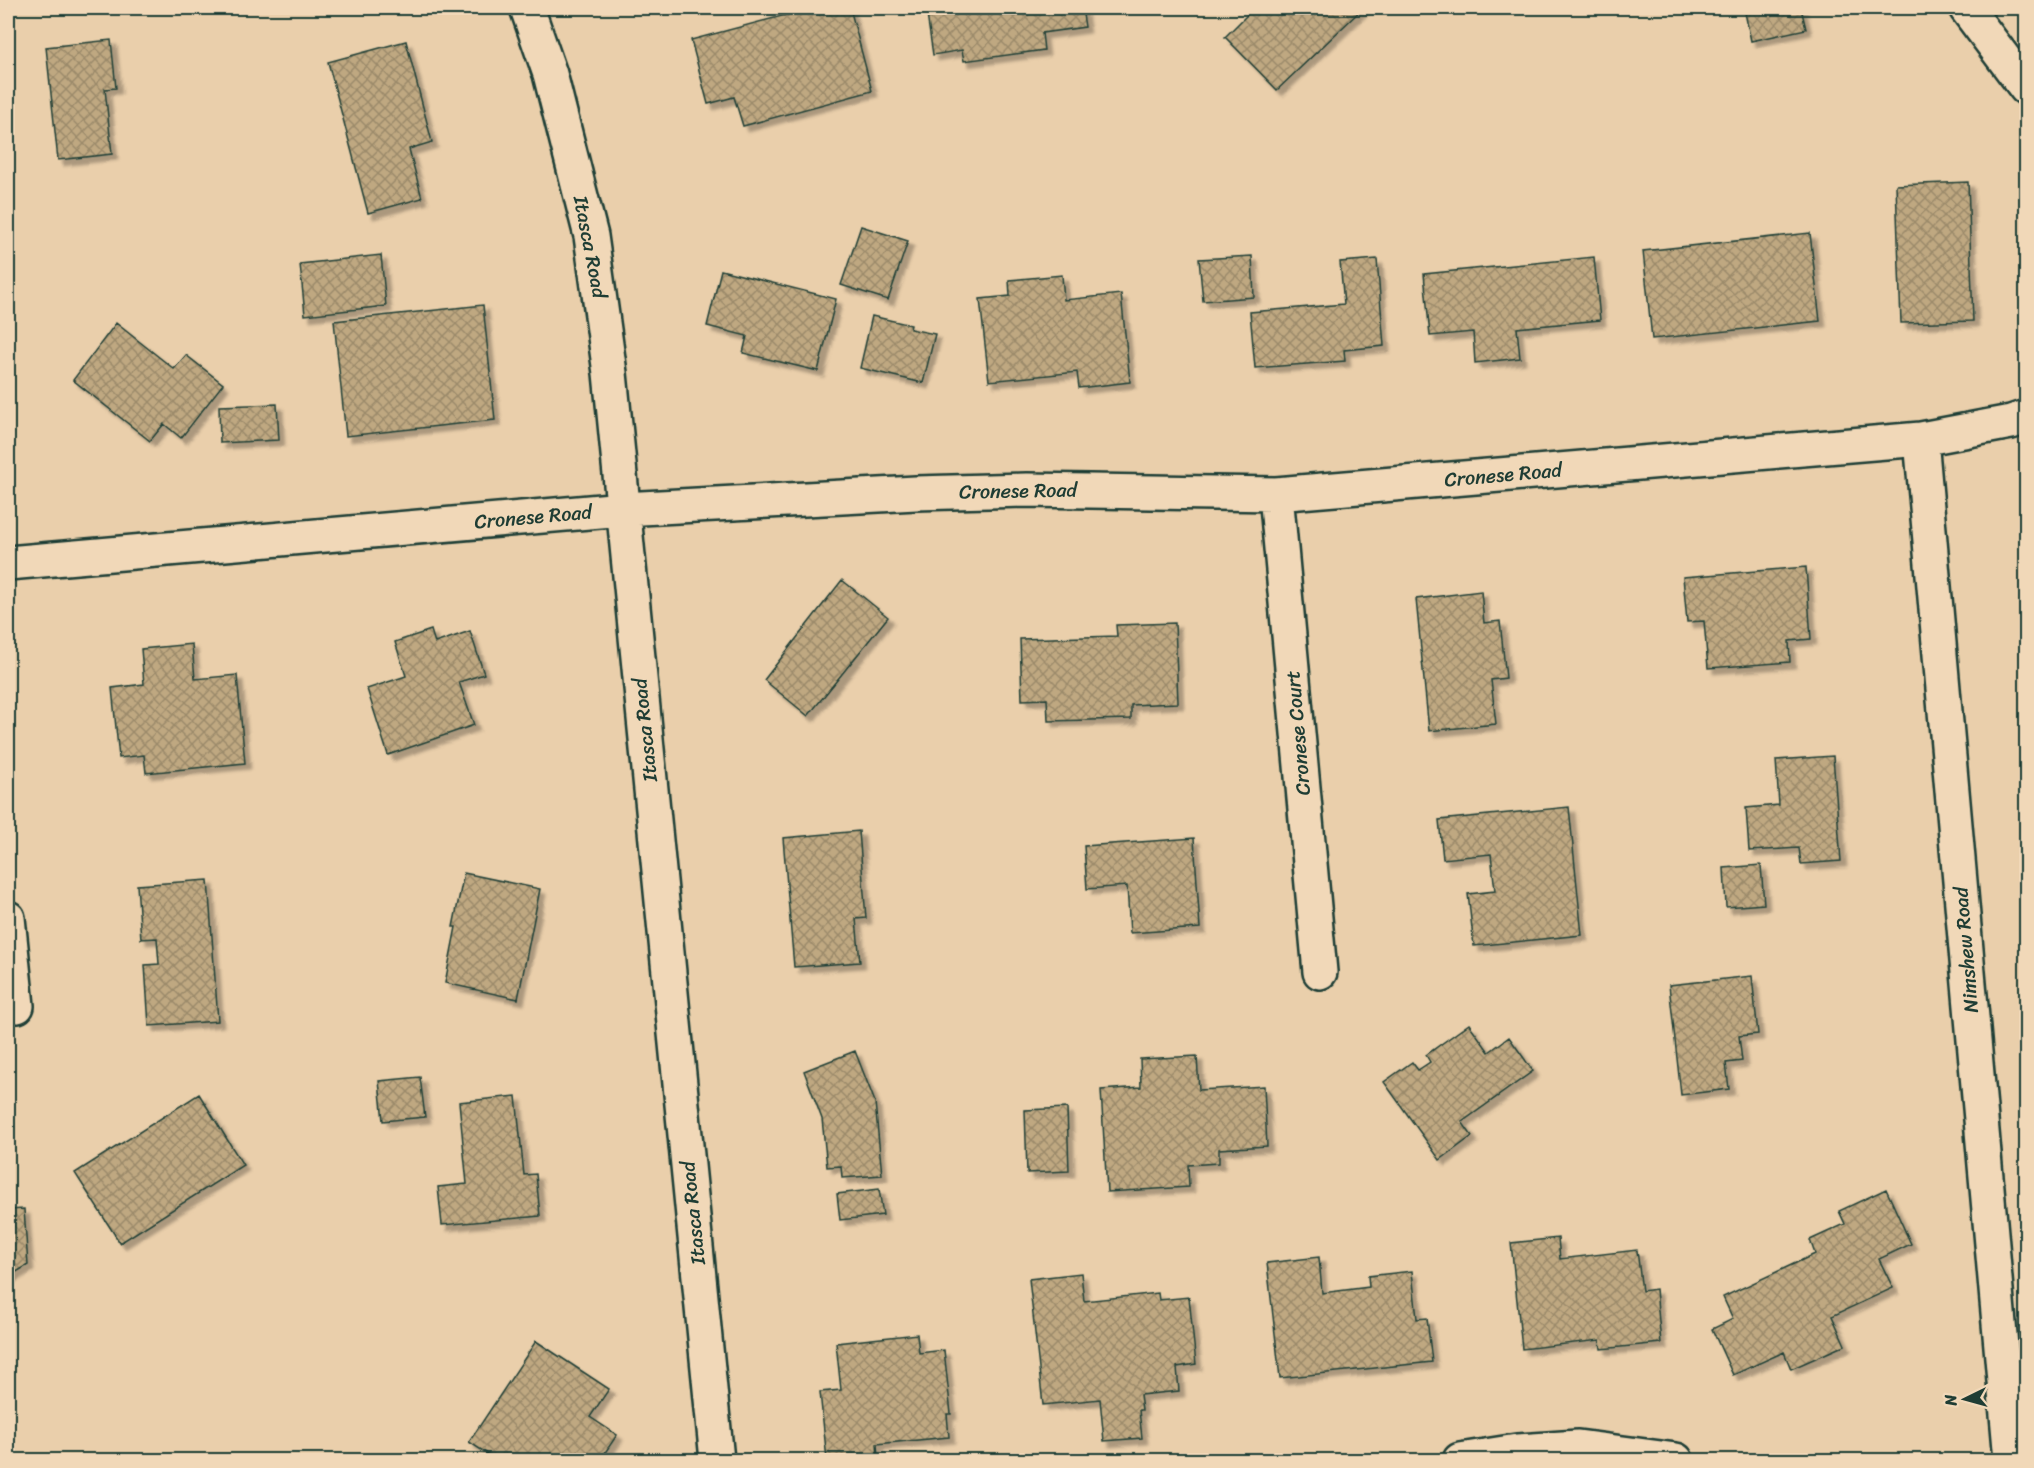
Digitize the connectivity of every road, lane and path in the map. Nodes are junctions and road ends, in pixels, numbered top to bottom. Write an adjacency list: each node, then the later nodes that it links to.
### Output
1 (527, 8): 7 (street, Itasca Road)
2 (1966, 8): 3 (street)
3 (2026, 88)
4 (2026, 417): 5 (street, Cronese Road)
5 (1921, 439): 6 (street, Cronese Road); 15 (street, Nimshew Road)
6 (1276, 494): 7 (street, Cronese Road); 10 (street, Cronese Court)
7 (623, 509): 8 (street, Cronese Road); 12 (street, Itasca Road)
8 (8, 563)
9 (8, 918): 11 (street)
10 (1320, 972)
11 (17, 1006)
12 (717, 1461)
13 (1460, 1461): 14 (street)
14 (1676, 1461)
15 (2011, 1461)

